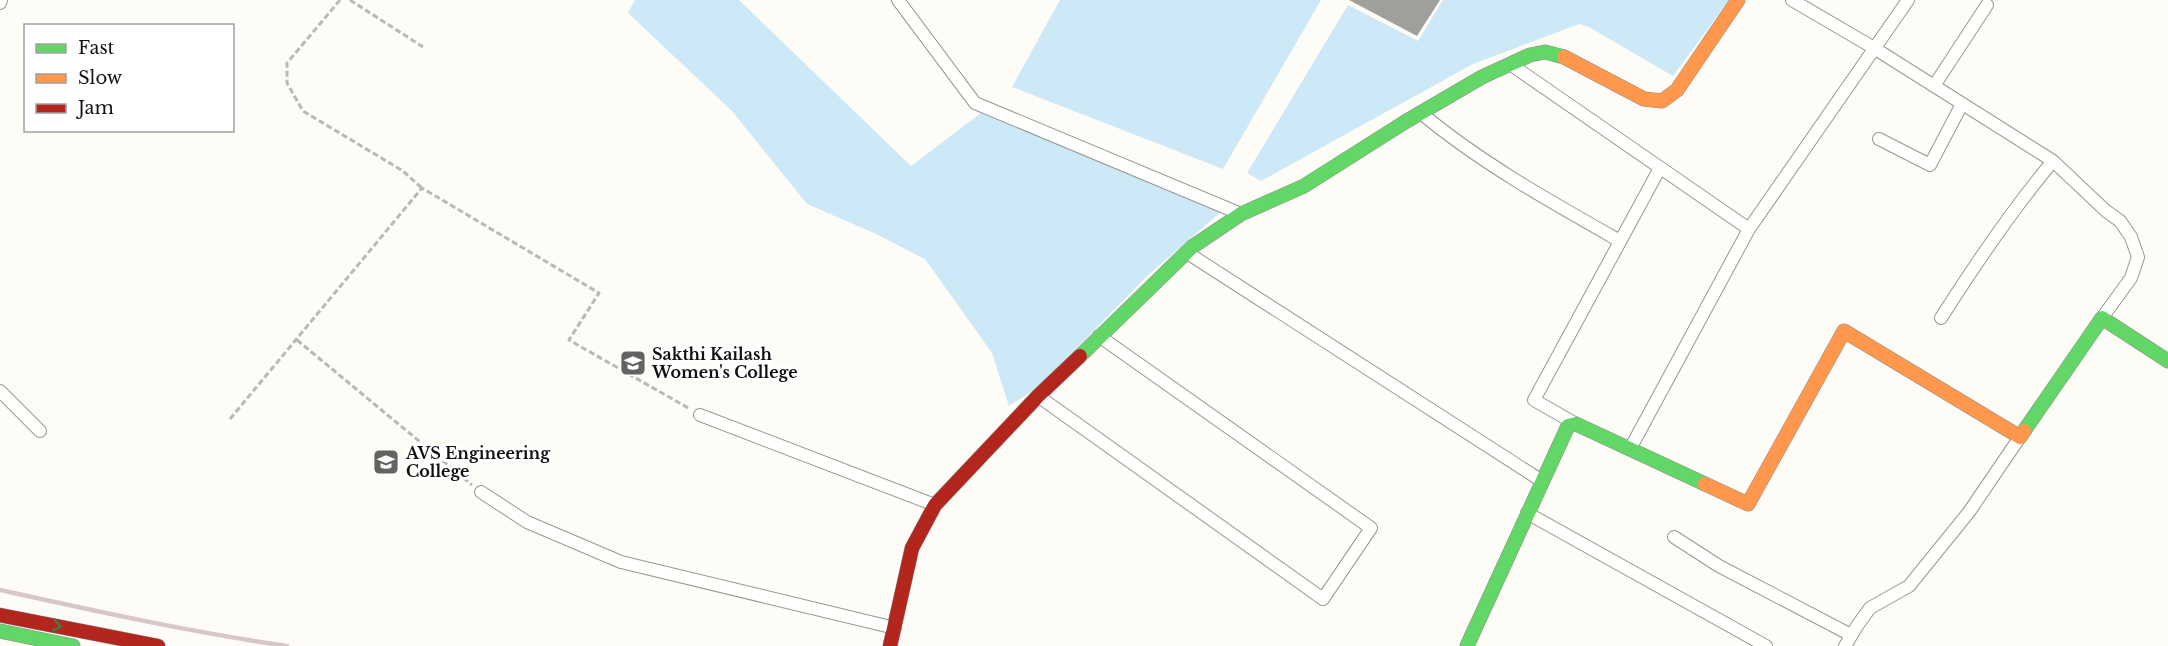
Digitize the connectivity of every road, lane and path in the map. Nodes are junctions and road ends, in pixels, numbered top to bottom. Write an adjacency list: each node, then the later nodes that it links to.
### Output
1 (340, 0): 17 (path)
2 (350, 0): 8 (path)
3 (898, 0): 18 (street)
4 (1737, 0): 10 (street)
5 (1791, 0): 9 (street)
6 (1908, 0): 9 (street)
7 (1987, 4): 11 (street)
8 (423, 47)
9 (1874, 48): 11 (street); 19 (street)
10 (1510, 64): 13 (street); 16 (street)
11 (1934, 86): 12 (street)
12 (1962, 104): 14 (street); 15 (street)
13 (1420, 113): 18 (street); 20 (street)
14 (1879, 139)
15 (2053, 161): 22 (street); 23 (street)
16 (1660, 168): 19 (street); 20 (street)
17 (422, 188): 25 (path); 29 (path)
18 (1241, 214): 21 (street)
19 (1749, 229): 34 (street)
20 (1620, 241): 31 (street)
21 (1186, 252): 24 (street); 35 (street)
22 (1941, 318)
23 (2102, 318): 26 (street); 33 (street)
24 (1099, 336): 28 (street); 28 (street)
25 (297, 340): 30 (path); 36 (path)
26 (2168, 361)
27 (0, 391): 32 (street)
28 (1038, 396): 37 (street)
29 (700, 415): 37 (street)
30 (230, 419)
31 (1575, 424): 34 (street); 35 (street)
32 (39, 431)
33 (2020, 437): 34 (street); 43 (street)
34 (1630, 450)
35 (1542, 481): 38 (street)
36 (481, 492): 41 (street)
37 (935, 505): 41 (street)
38 (1527, 513): 47 (street); 48 (street)
39 (1674, 537): 43 (street)
40 (0, 615): 45 (street, one-way to 45)
41 (895, 628): 46 (street)
42 (0, 631): 44 (street)
43 (1848, 640)
44 (73, 646)
45 (158, 646)
46 (890, 646)
47 (1467, 646)
48 (1766, 646)

